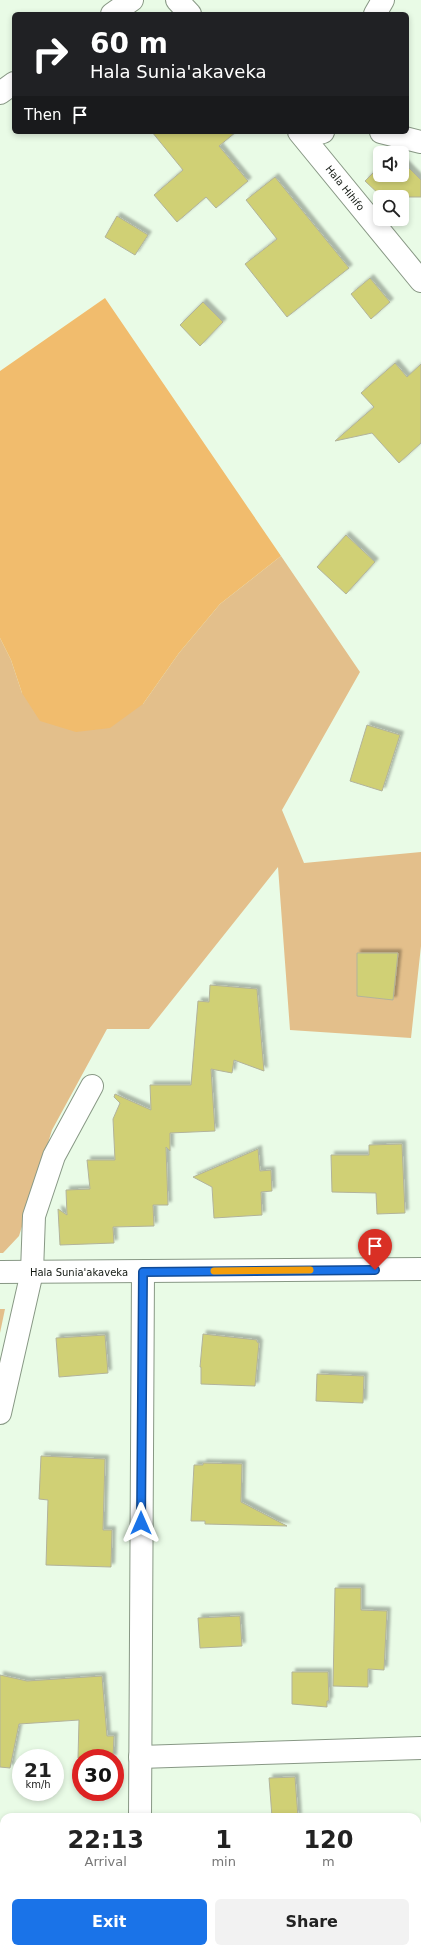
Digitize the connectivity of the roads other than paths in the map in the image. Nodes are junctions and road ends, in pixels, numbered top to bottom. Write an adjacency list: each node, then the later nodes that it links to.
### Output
1 (132, 0): 4 (street)
2 (177, 0): 5 (street)
3 (383, 0): 6 (street)
4 (115, 12)
5 (188, 12)
6 (376, 12)
7 (12, 85): 8 (street)
8 (0, 93)
9 (308, 134): 12 (street, Hala Hihifo)
10 (389, 134): 11 (street)
11 (421, 142)
12 (421, 281)
13 (92, 1086): 16 (street)
14 (421, 1269): 17 (street, Hala Sunia'akaveka)
15 (0, 1272): 16 (street, Hala Sunia'akaveka)
16 (32, 1272): 17 (street, Hala Sunia'akaveka); 18 (street)
17 (143, 1272): 20 (street)
18 (0, 1413)
19 (421, 1748): 20 (street)
20 (140, 1757): 21 (street)
21 (140, 1813)

